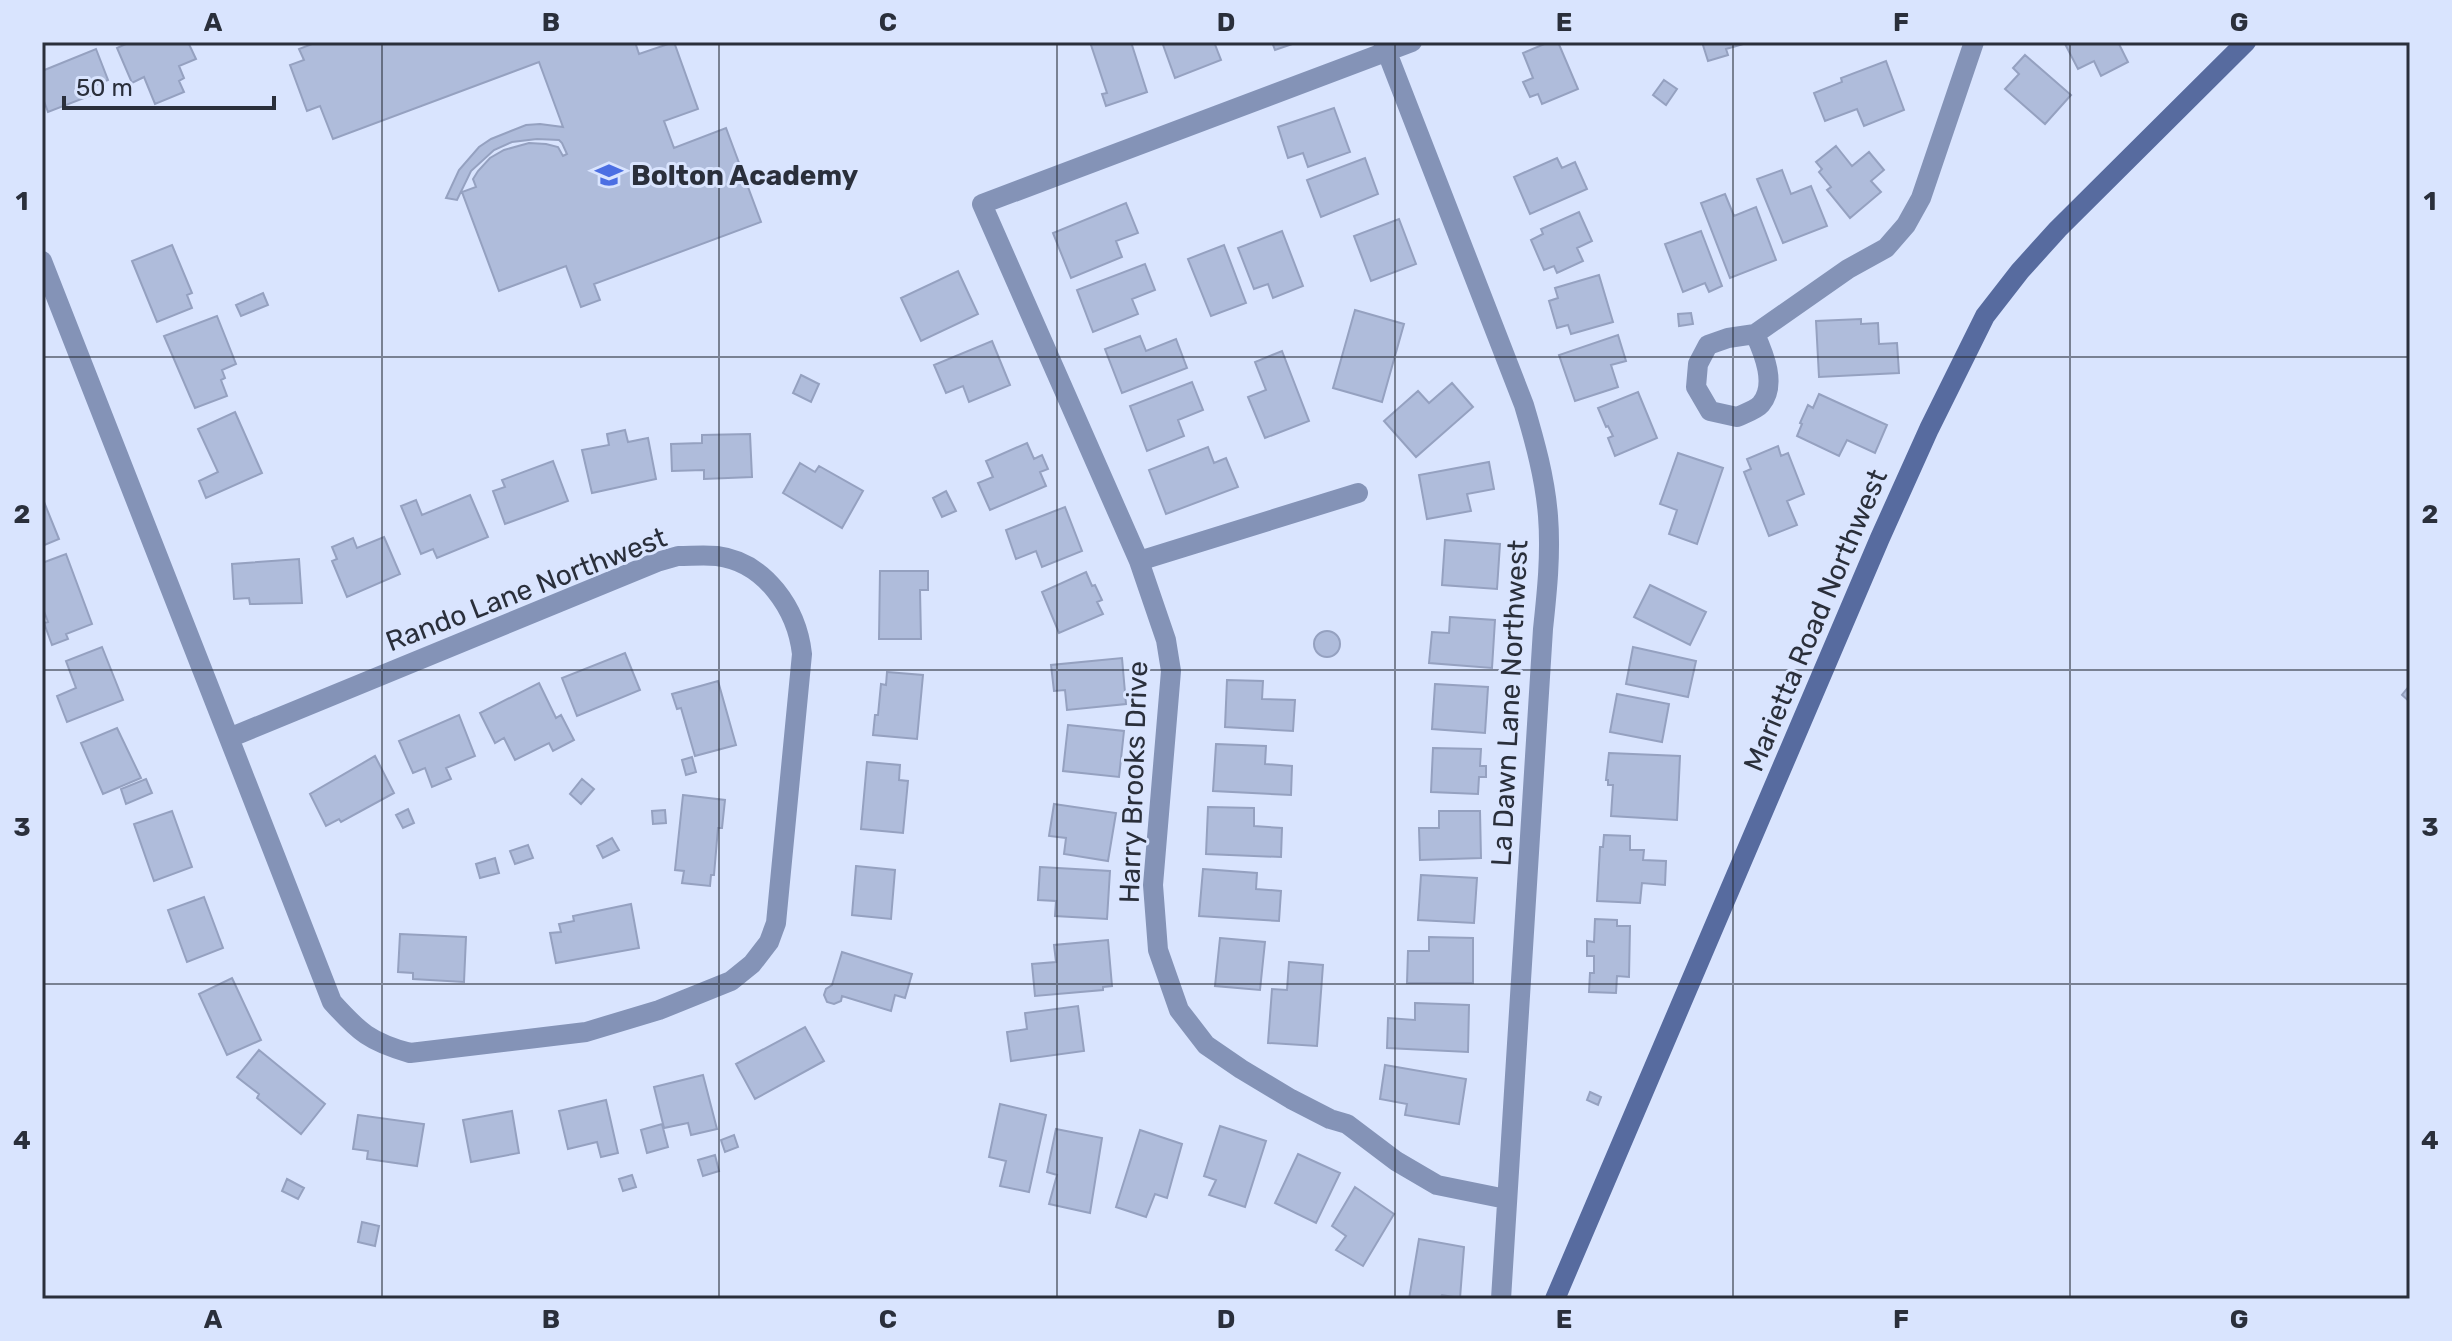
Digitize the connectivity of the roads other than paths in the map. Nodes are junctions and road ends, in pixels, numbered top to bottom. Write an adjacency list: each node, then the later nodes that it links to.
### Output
1 (1412, 42): 4 (street)
2 (1974, 42): 6 (street)
3 (2246, 42): 12 (main road, Marietta Road Northwest)
4 (1385, 47): 8 (street, Harry Brooks Drive); 10 (street, La Dawn Lane Northwest)
5 (42, 261): 9 (street, Rando Lane Northwest)
6 (1755, 334)
7 (1358, 493): 8 (street)
8 (1139, 561): 10 (street, Harry Brooks Drive)
9 (229, 738): 9 (street, Rando Lane Northwest)
10 (1506, 1199): 11 (street, La Dawn Lane Northwest)
11 (1501, 1299)
12 (1555, 1299)

